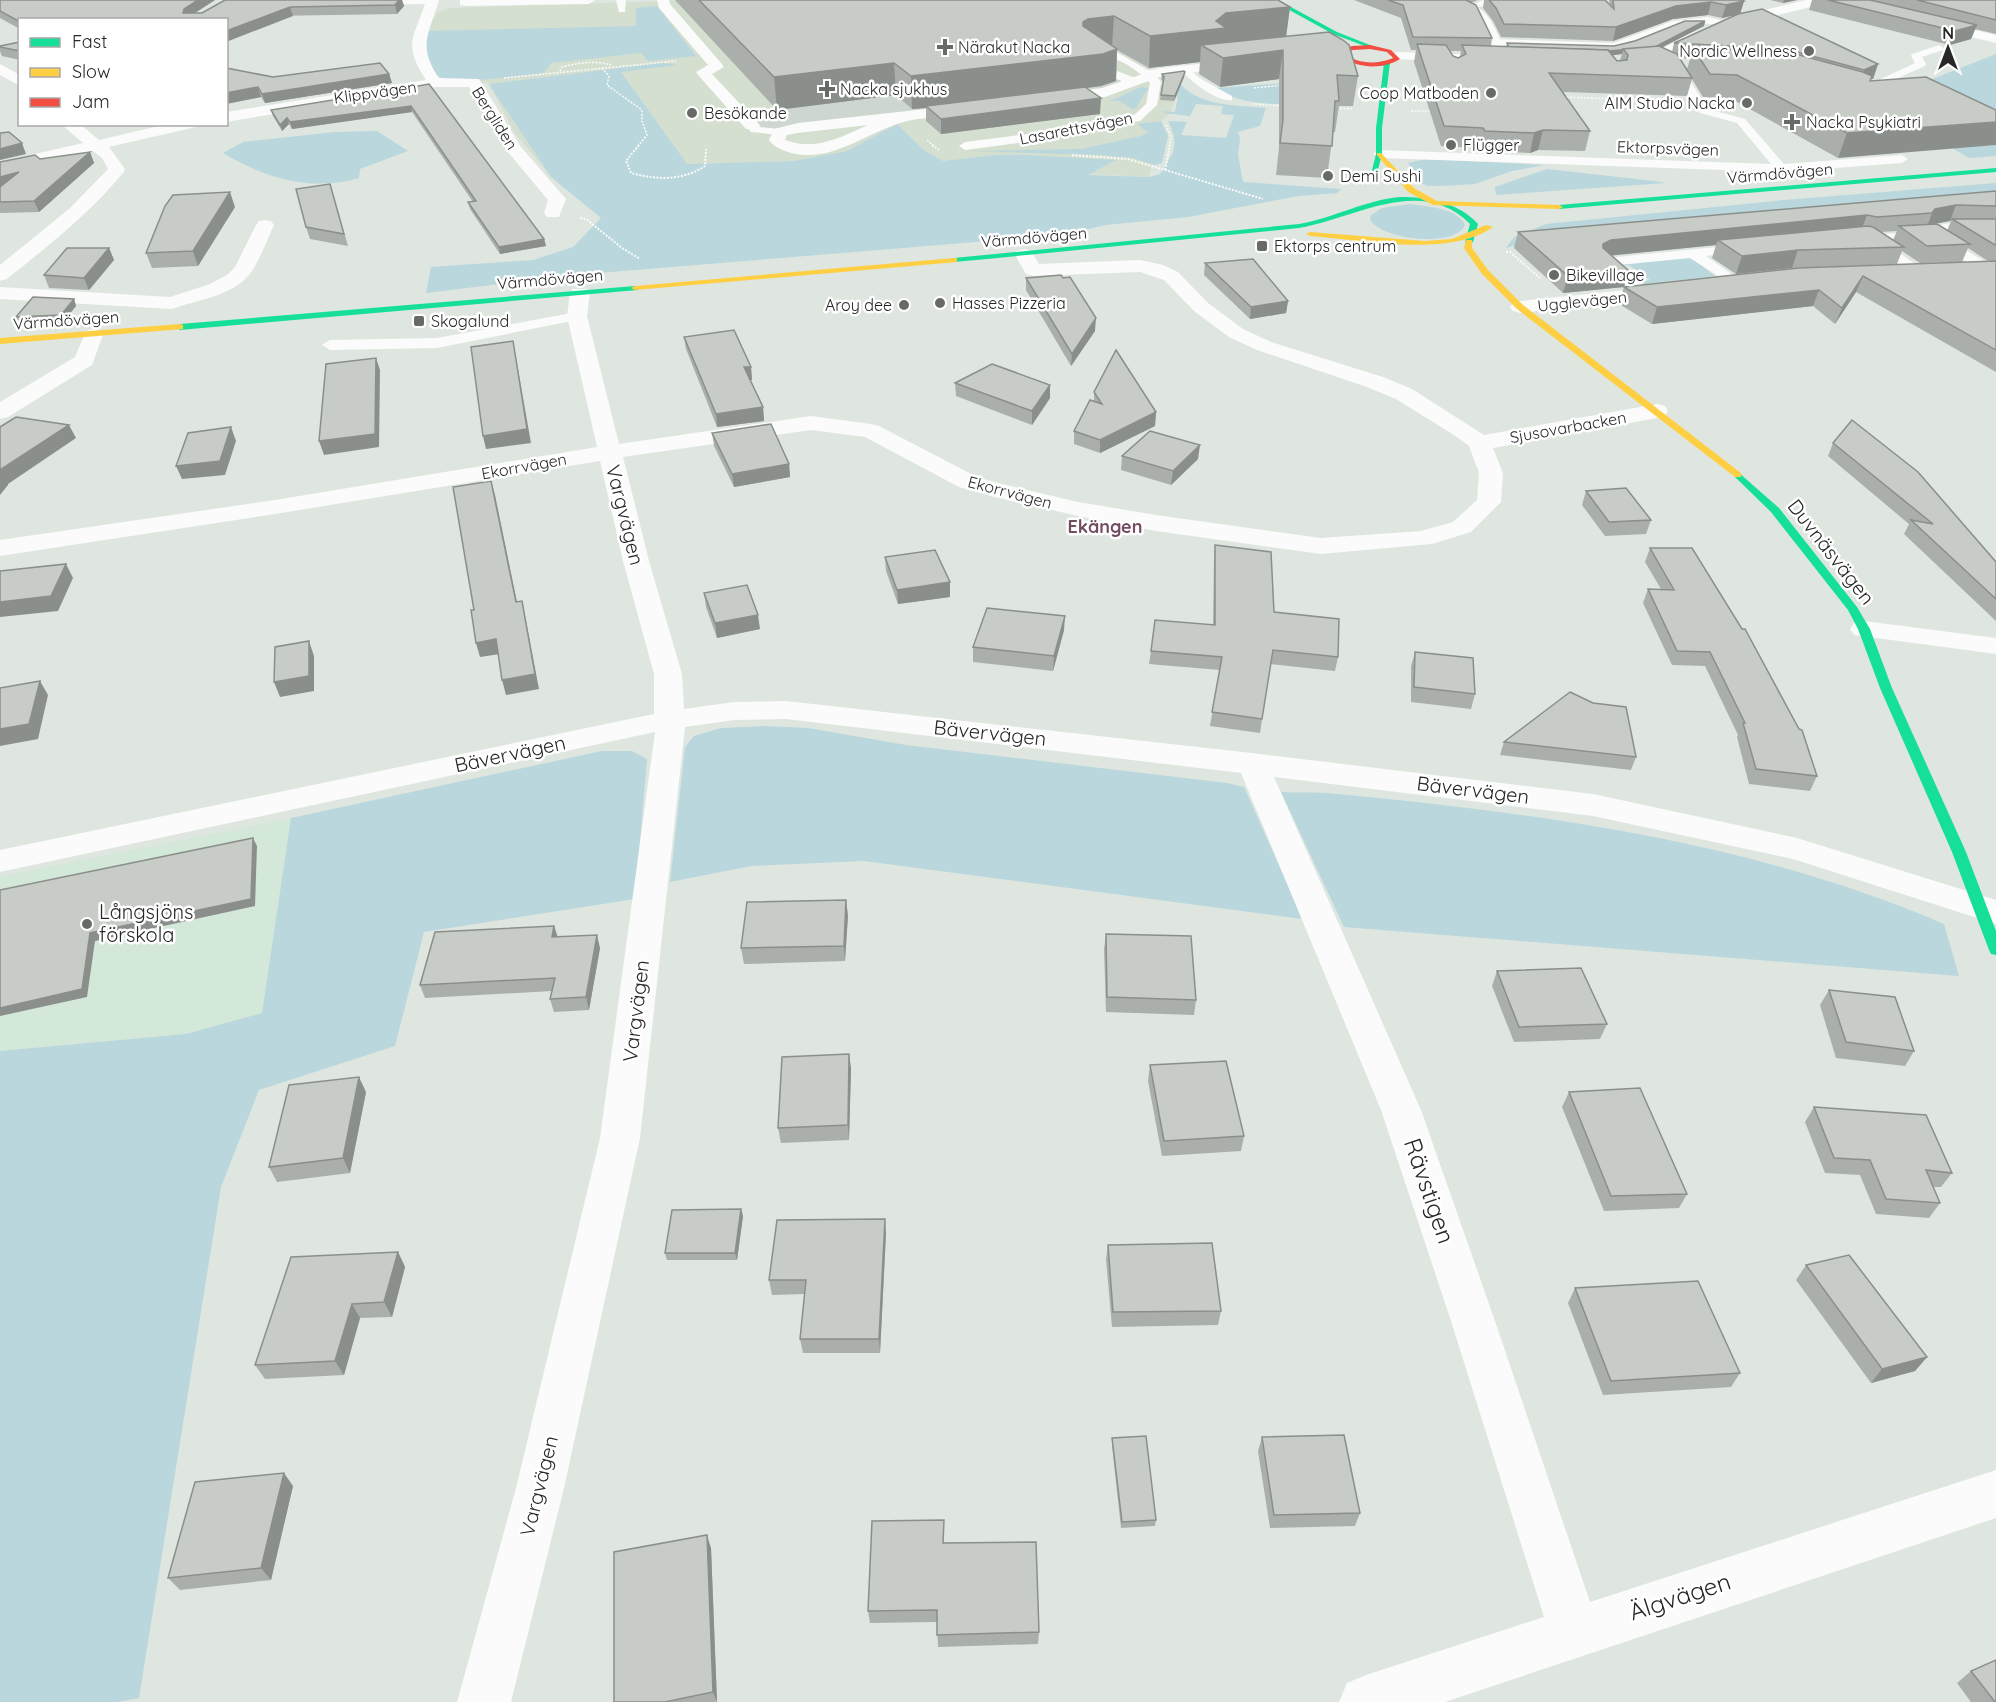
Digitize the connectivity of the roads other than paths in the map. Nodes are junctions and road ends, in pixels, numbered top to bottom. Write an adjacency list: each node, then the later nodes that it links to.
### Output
1 (433, 0): 8 (street); 35 (street, Klippvägen)
2 (589, 0): 9 (street)
3 (663, 0): 46 (street)
4 (1274, 0): 13 (main road)
5 (1450, 0): 10 (street)
6 (1493, 0): 10 (lane)
7 (1822, 0): 12 (street)
8 (346, 1)
9 (465, 2)
10 (1469, 8): 15 (street)
11 (1911, 19): 14 (street)
12 (1728, 24): 15 (lane); 21 (street)
13 (1335, 33): 16 (main road); 18 (main road)
14 (1996, 39)
15 (1495, 42): 20 (street)
16 (1373, 48): 18 (main road); 22 (main road)
17 (1939, 48): 39 (lane)
18 (1337, 53): 26 (main road)
19 (1225, 56): 25 (lane)
20 (1447, 57): 22 (street); 30 (lane)
21 (1653, 58): 24 (street); 27 (lane); 53 (lane, Ektorpsvägen)
22 (1392, 59): 26 (main road); 37 (main road)
23 (1261, 61): 25 (street, Lasarettsvägen)
24 (1607, 62)
25 (1239, 63): 29 (street, Lasarettsvägen)
26 (1359, 63): 37 (main road)
27 (1689, 65)
28 (0, 69): 32 (street)
29 (1185, 69): 31 (street, Lasarettsvägen); 38 (lane)
30 (1455, 70)
31 (1155, 74): 33 (street, Lasarettsvägen); 33 (lane); 49 (lane, Lasarettsvägen)
32 (18, 81)
33 (1134, 81): 40 (street, Lasarettsvägen)
34 (18, 82): 36 (street)
35 (435, 83): 42 (street, Klippvägen); 58 (street, Bergliden)
36 (0, 84)
37 (1384, 86): 50 (main road)
38 (1228, 98)
39 (1878, 99)
40 (1038, 101)
41 (982, 108): 43 (street)
42 (228, 117)
43 (902, 118): 47 (street); 47 (street)
44 (71, 126): 48 (street)
45 (181, 126): 48 (street)
46 (752, 126): 47 (lane)
47 (780, 132)
48 (95, 145): 52 (street); 73 (street)
49 (965, 146)
50 (1378, 154): 53 (lane, Ektorpsvägen); 55 (main road); 57 (main road)
51 (1902, 159): 53 (lane)
52 (0, 167)
53 (1780, 168)
54 (1996, 170): 56 (main road, Värmdövägen)
55 (1436, 203): 56 (main road, Värmdövägen); 57 (main road, Värmdövägen); 61 (main road, Värmdövägen)
56 (1566, 207): 61 (main road, Värmdövägen)
57 (1360, 209): 63 (main road, Värmdövägen); 65 (main road, Värmdövägen)
58 (553, 213)
59 (265, 225): 78 (street)
60 (1996, 228): 62 (lane)
61 (1470, 234): 63 (main road, Värmdövägen); 81 (main road, Duvnäsvägen)
62 (1933, 235): 69 (lane); 72 (lane)
63 (1401, 241): 65 (main road, Värmdövägen); 68 (main road)
64 (1765, 246): 66 (lane, Ugglevägen)
65 (1103, 247): 67 (main road, Värmdövägen)
66 (1694, 254): 75 (lane); 79 (lane, Ugglevägen)
67 (1024, 255): 80 (main road, Värmdövägen); 87 (street)
68 (1439, 255)
69 (1919, 272): 71 (street); 72 (street)
70 (1467, 273): 81 (main road, Duvnäsvägen)
71 (1884, 273)
72 (1993, 274)
73 (0, 275)
74 (1758, 280): 75 (street)
75 (1735, 283): 76 (street)
76 (1712, 286)
77 (1689, 289): 79 (street, Ugglevägen)
78 (0, 293)
79 (1644, 294): 81 (street, Ugglevägen)
80 (579, 305): 82 (main road, Värmdövägen); 84 (lane); 88 (street, Vargvägen)
81 (1520, 308): 85 (main road, Duvnäsvägen)
82 (93, 334): 83 (main road, Värmdövägen); 86 (street)
83 (0, 342)
84 (330, 345)
85 (1657, 411): 87 (street, Sjusovarbacken); 90 (main road, Duvnäsvägen)
86 (0, 412)
87 (1479, 443): 88 (street, Ekorrvägen)
88 (610, 452): 89 (street, Ekorrvägen); 92 (street, Vargvägen)
89 (0, 548)
90 (1864, 629): 91 (street); 95 (main road, Duvnäsvägen)
91 (1996, 646)
92 (670, 720): 93 (street, Bävervägen); 94 (street, Bävervägen); 100 (street, Vargvägen)
93 (1252, 763): 95 (street, Bävervägen); 98 (street, Rävstigen)
94 (0, 861)
95 (1988, 909): 96 (main road, Duvnäsvägen)
96 (1996, 950)
97 (1983, 1498): 98 (street, Älgvägen)
98 (1574, 1632): 99 (street, Älgvägen)
99 (1376, 1700)
100 (484, 1702)

